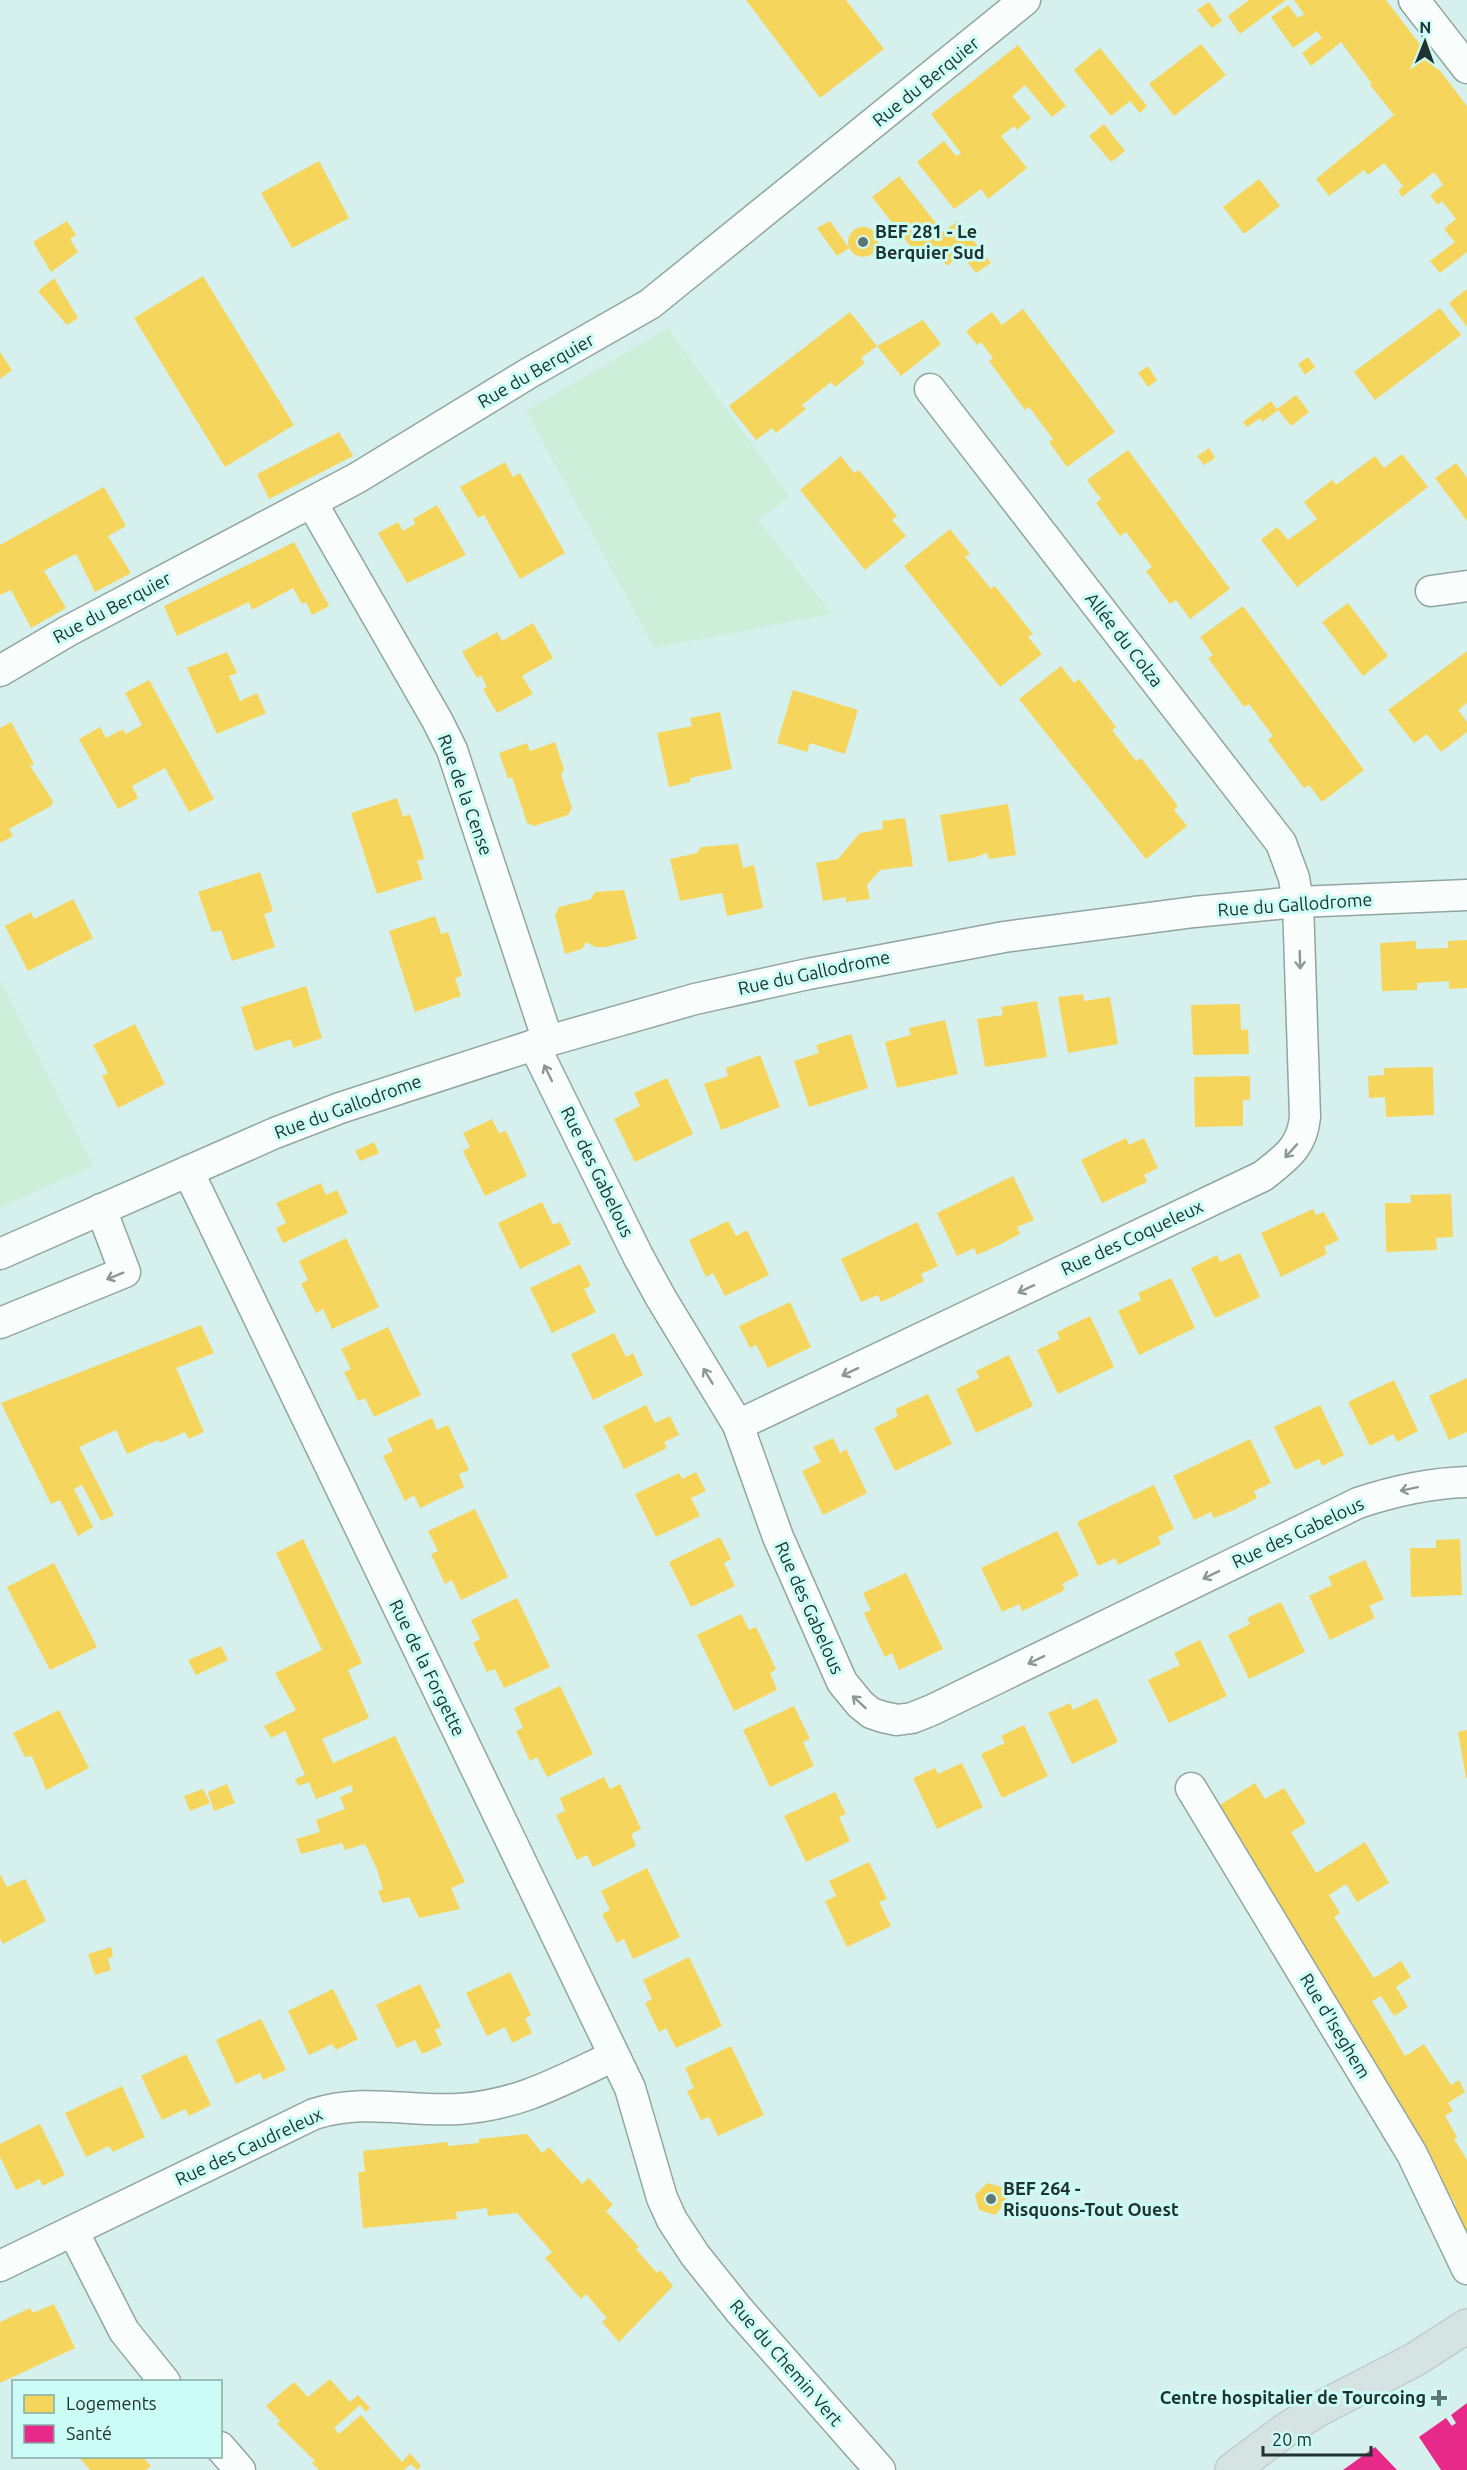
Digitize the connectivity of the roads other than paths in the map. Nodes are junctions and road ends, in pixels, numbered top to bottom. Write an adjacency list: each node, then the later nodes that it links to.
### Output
1 (1025, 0): 5 (street, Rue du Berquier)
2 (1414, 0): 3 (street)
3 (1467, 68)
4 (930, 389): 10 (street, Allée du Colza)
5 (312, 503): 8 (street, Rue du Berquier); 11 (street, Rue de la Cense)
6 (1467, 586): 7 (street)
7 (1431, 591)
8 (0, 671)
9 (1467, 896): 10 (street, Rue du Gallodrome)
10 (1298, 902): 11 (street, Rue du Gallodrome); 16 (street, Rue des Coqueleux, one-way to 16)
11 (541, 1043): 12 (street, Rue du Gallodrome); 16 (street, Rue des Gabelous, one-way to 11)
12 (188, 1171): 13 (street); 19 (street, Rue de la Forgette)
13 (101, 1209): 14 (street); 15 (street, one-way to 15)
14 (0, 1254)
15 (0, 1323)
16 (738, 1425): 17 (street, Rue des Gabelous, one-way to 16)
17 (1467, 1482)
18 (1191, 1788): 23 (street, Rue d'Iseghem)
19 (614, 2056): 20 (street, Rue des Caudreleux); 21 (street, Rue de la Forgette)
20 (73, 2231): 22 (street, Rue des Caudreleux); 25 (street)
21 (695, 2255): 28 (street, Rue du Chemin Vert)
22 (0, 2266)
23 (1467, 2269)
24 (1467, 2326): 29 (main road)
25 (163, 2380)
26 (222, 2449): 27 (street)
27 (240, 2470)
28 (880, 2470)
29 (1232, 2470)

